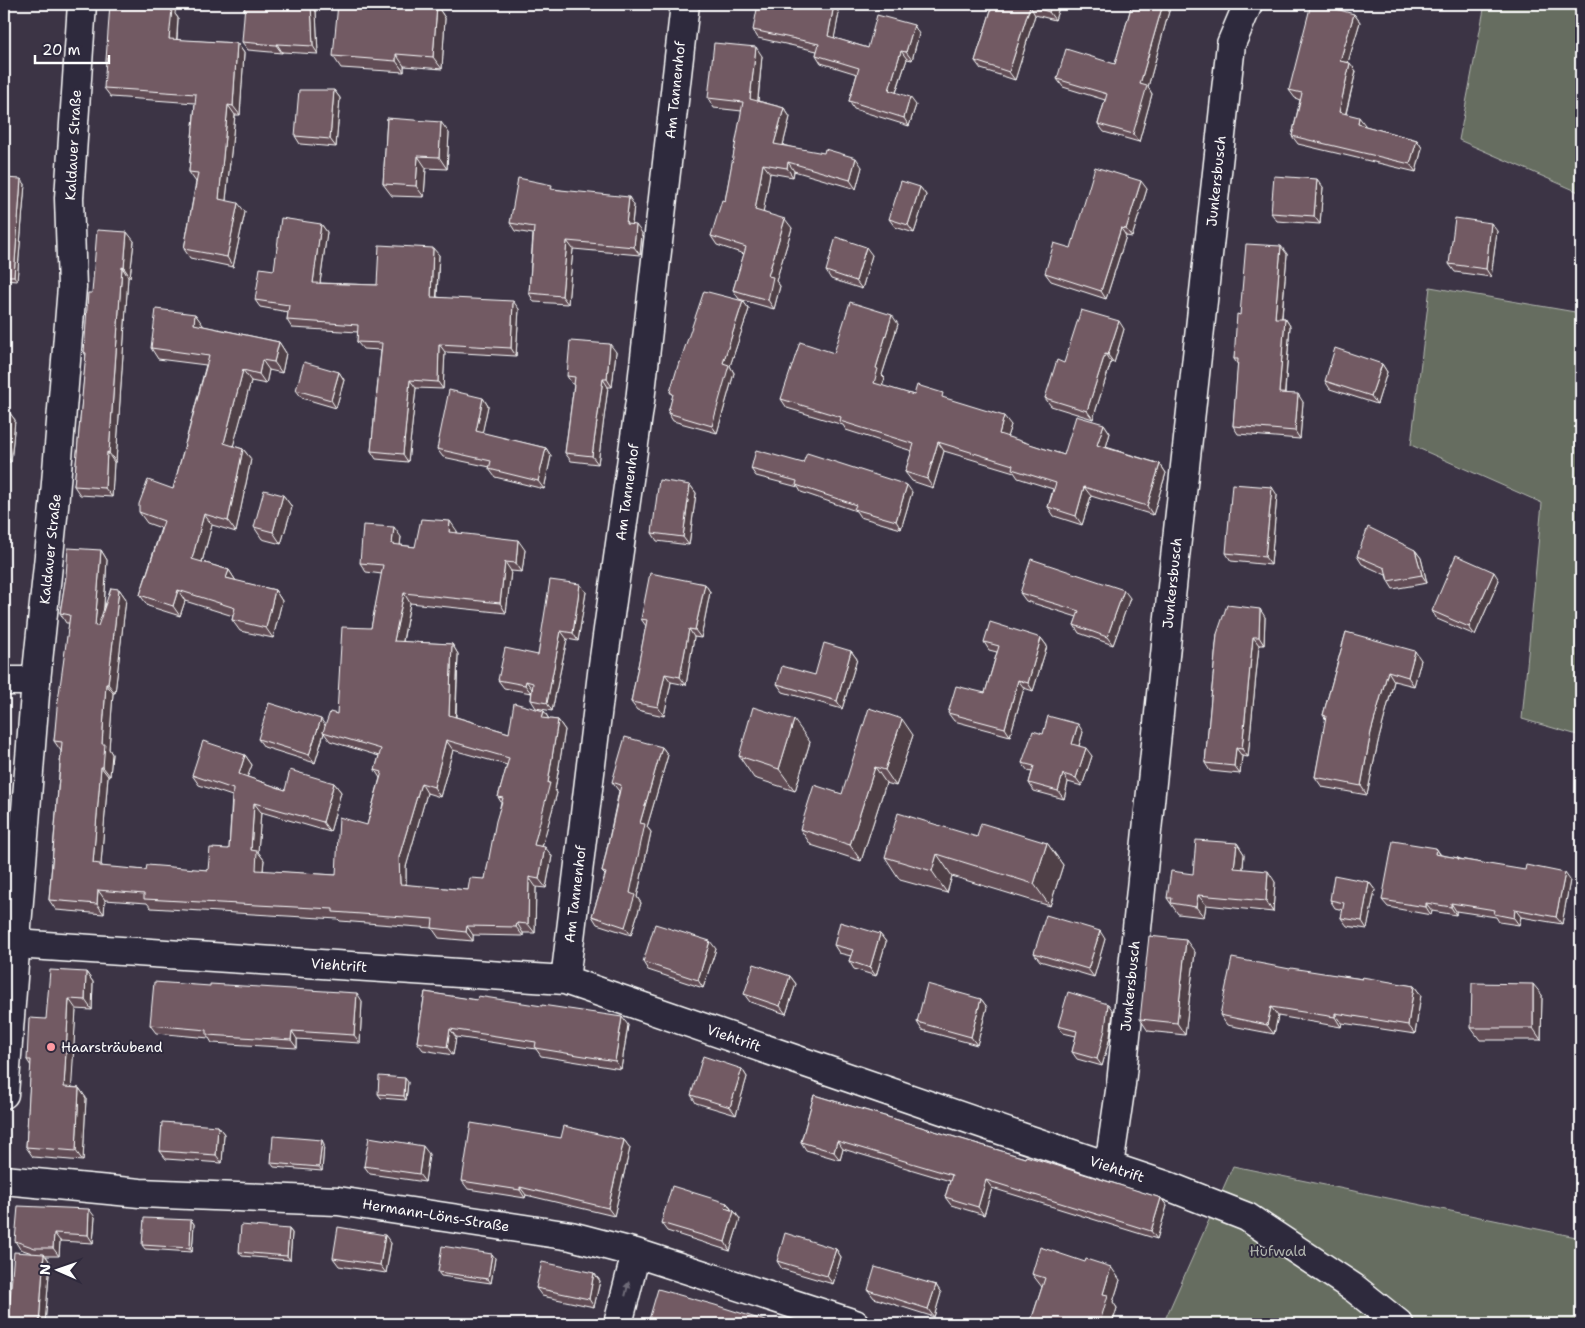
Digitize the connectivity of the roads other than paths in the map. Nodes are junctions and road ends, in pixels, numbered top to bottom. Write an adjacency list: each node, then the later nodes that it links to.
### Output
1 (82, 4): 4 (street, Kaldauer Straße)
2 (685, 4): 7 (street, Am Tannenhof)
3 (1248, 4): 9 (street, Junkersbusch)
4 (36, 681): 5 (street); 6 (street, Kaldauer Straße)
5 (4, 682)
6 (15, 944): 7 (street, Viehtrift); 8 (street, Kaldauer Straße)
7 (565, 980): 9 (street, Viehtrift)
8 (4, 1094)
9 (1109, 1166): 14 (street, Viehtrift)
10 (4, 1180): 11 (street, Hermann-Löns-Straße)
11 (636, 1253): 12 (street, one-way to 11); 13 (street, Hermann-Löns-Straße)
12 (618, 1324)
13 (854, 1324)
14 (1399, 1324)

